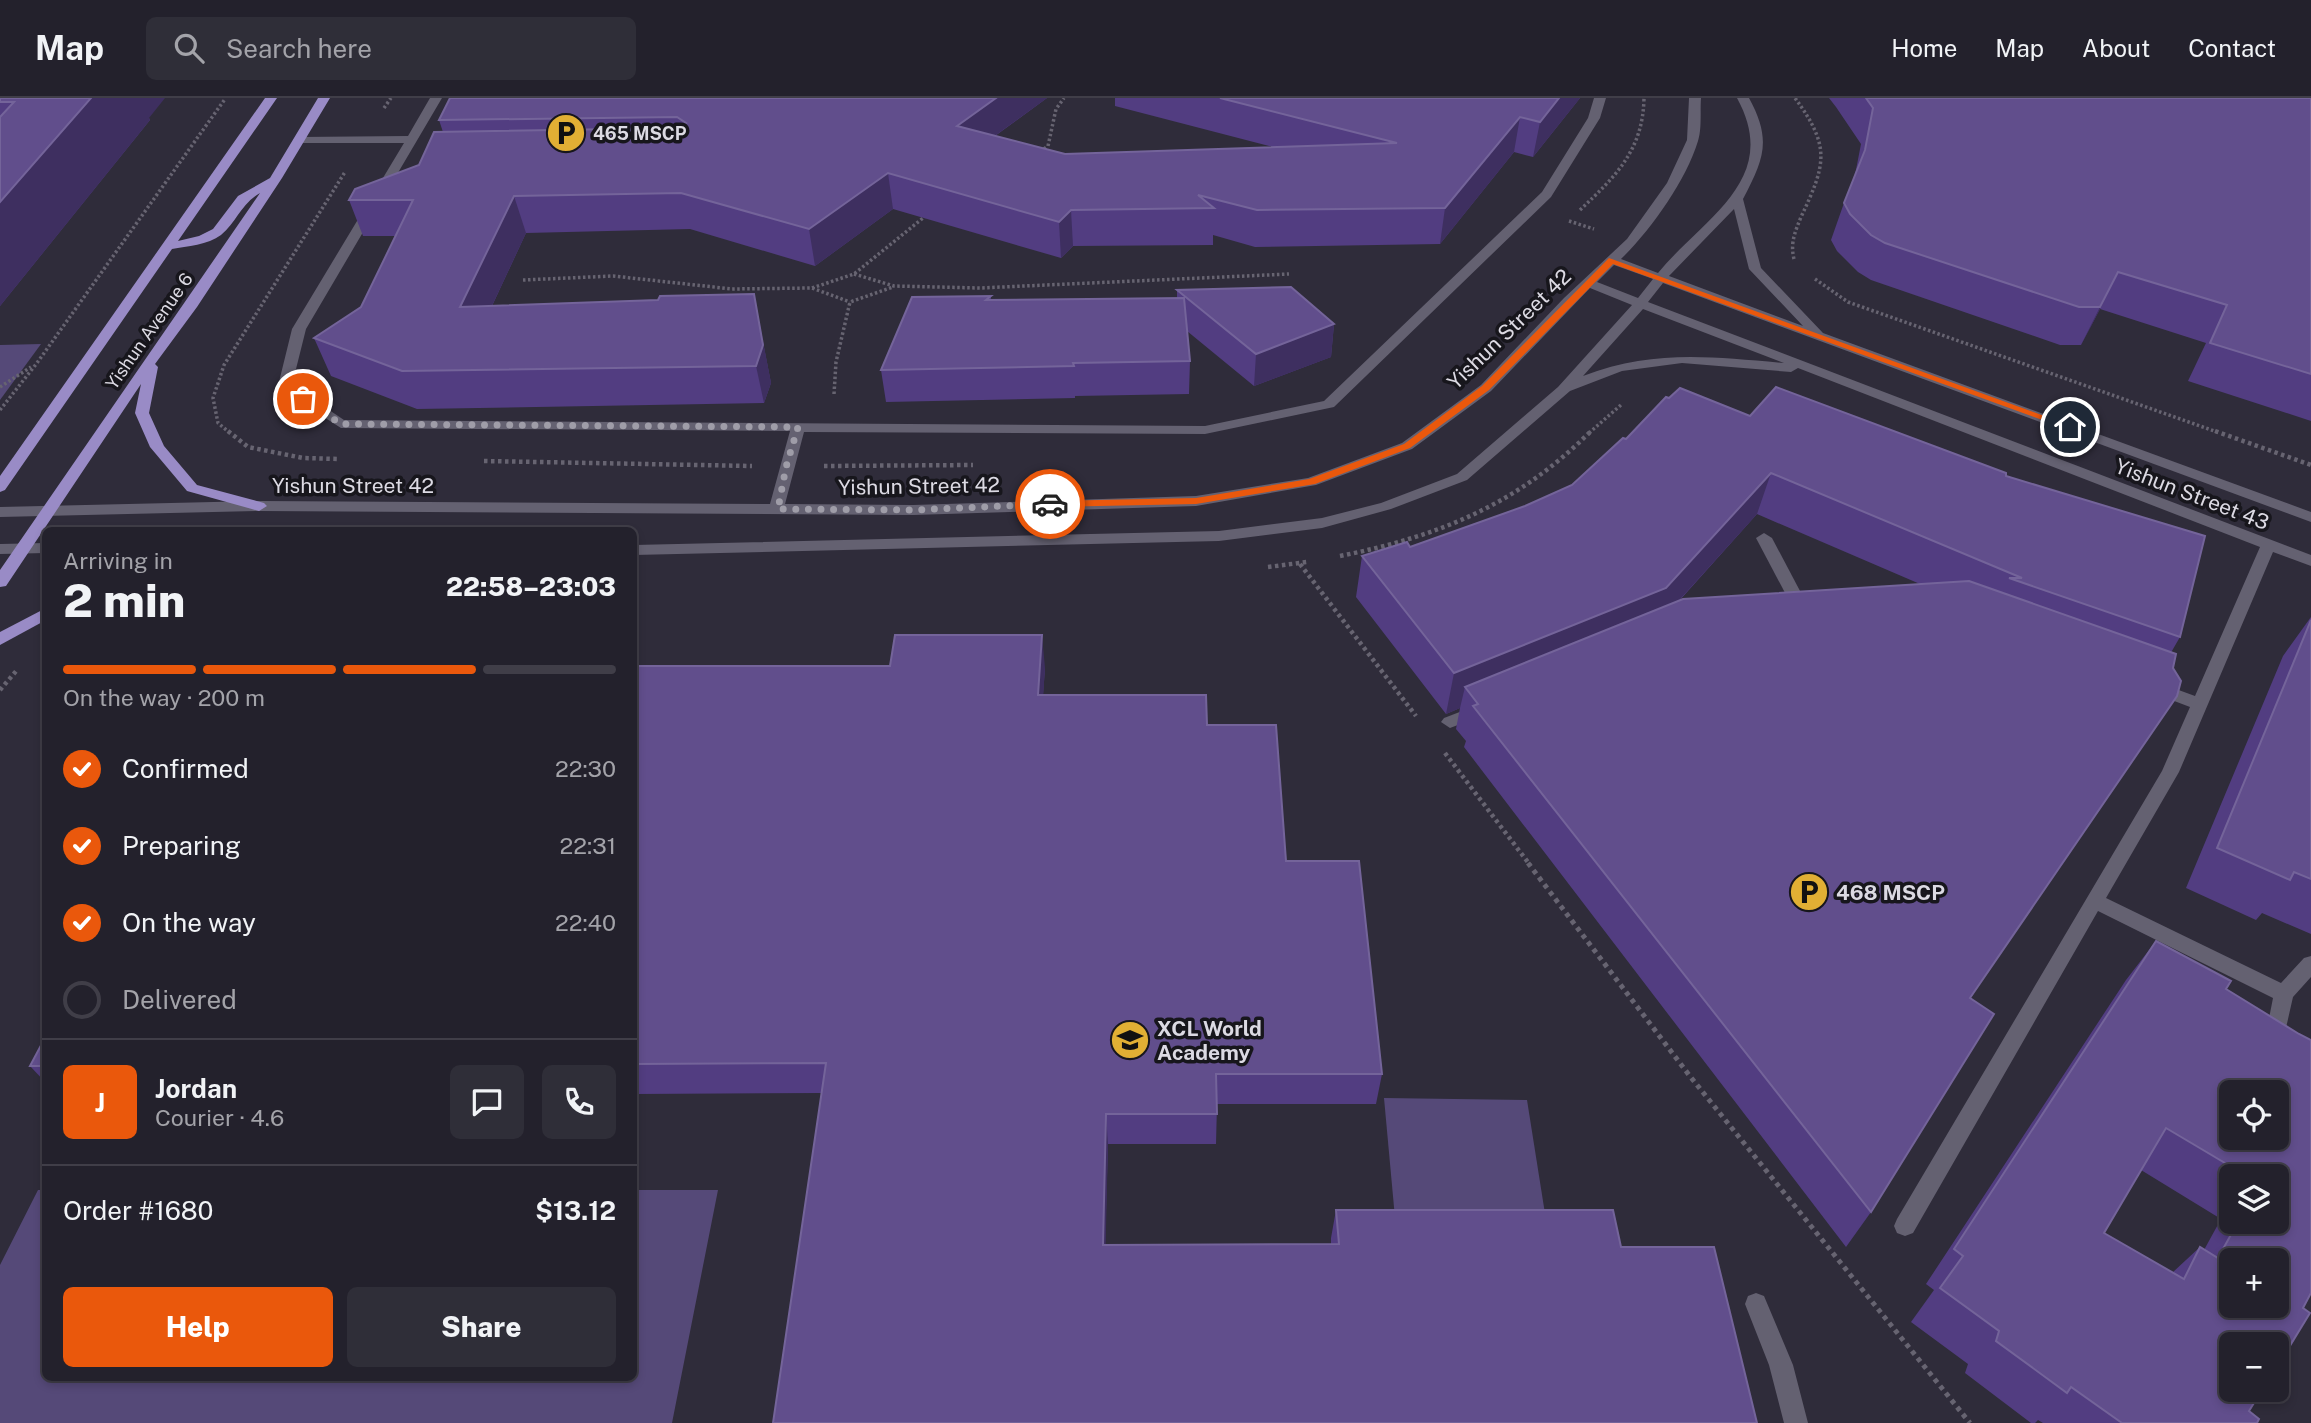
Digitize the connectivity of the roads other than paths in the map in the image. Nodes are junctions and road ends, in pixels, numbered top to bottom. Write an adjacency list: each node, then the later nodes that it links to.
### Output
1 (271, 98): 11 (main road, Yishun Avenue 6)
2 (324, 98): 8 (main road, Yishun Avenue 6)
3 (436, 98): 7 (street)
4 (1600, 98): 20 (street)
5 (1695, 98): 12 (street, Yishun Street 42)
6 (1743, 98): 10 (street)
7 (411, 139): 8 (street); 20 (street)
8 (299, 140): 9 (main road, Yishun Avenue 6)
9 (276, 178): 11 (main road); 17 (main road, Yishun Avenue 6)
10 (1737, 199): 13 (street); 16 (street)
11 (170, 246): 21 (main road, Yishun Avenue 6)
12 (1612, 260): 13 (street); 14 (street, Yishun Street 42)
13 (1661, 278): 15 (street); 16 (street)
14 (1588, 283): 15 (street, Yishun Street 43); 23 (street, Yishun Street 42)
15 (1640, 303): 18 (street, Yishun Street 43); 19 (street)
16 (1824, 338): 26 (street)
17 (153, 356): 22 (main road); 24 (main road, Yishun Avenue 6)
18 (1815, 371): 19 (street); 28 (street, Yishun Street 43)
19 (1563, 390): 32 (street)
20 (798, 427): 23 (street)
21 (0, 487)
22 (259, 506): 23 (street, Yishun Street 42); 24 (street, Yishun Street 42)
23 (778, 509)
24 (50, 511): 25 (street, Yishun Street 42); 29 (main road, Yishun Avenue 6)
25 (0, 512)
26 (2311, 517)
27 (1764, 538): 35 (street)
28 (2268, 546): 33 (street, Yishun Street 43); 39 (street)
29 (24, 548): 30 (street); 31 (street); 34 (main road, Yishun Avenue 6)
30 (42, 548)
31 (0, 549)
32 (637, 550)
33 (2311, 561)
34 (0, 582)
35 (1801, 608)
36 (42, 614): 37 (main road)
37 (0, 639)
38 (2137, 681): 39 (street)
39 (2200, 704): 42 (street)
40 (1488, 707): 41 (street)
41 (1450, 722)
42 (2095, 901): 44 (street); 46 (street)
43 (2311, 964): 44 (street)
44 (2284, 993): 45 (street)
45 (2270, 1065)
46 (1905, 1226)
47 (1756, 1304): 48 (street)
48 (1796, 1423)

